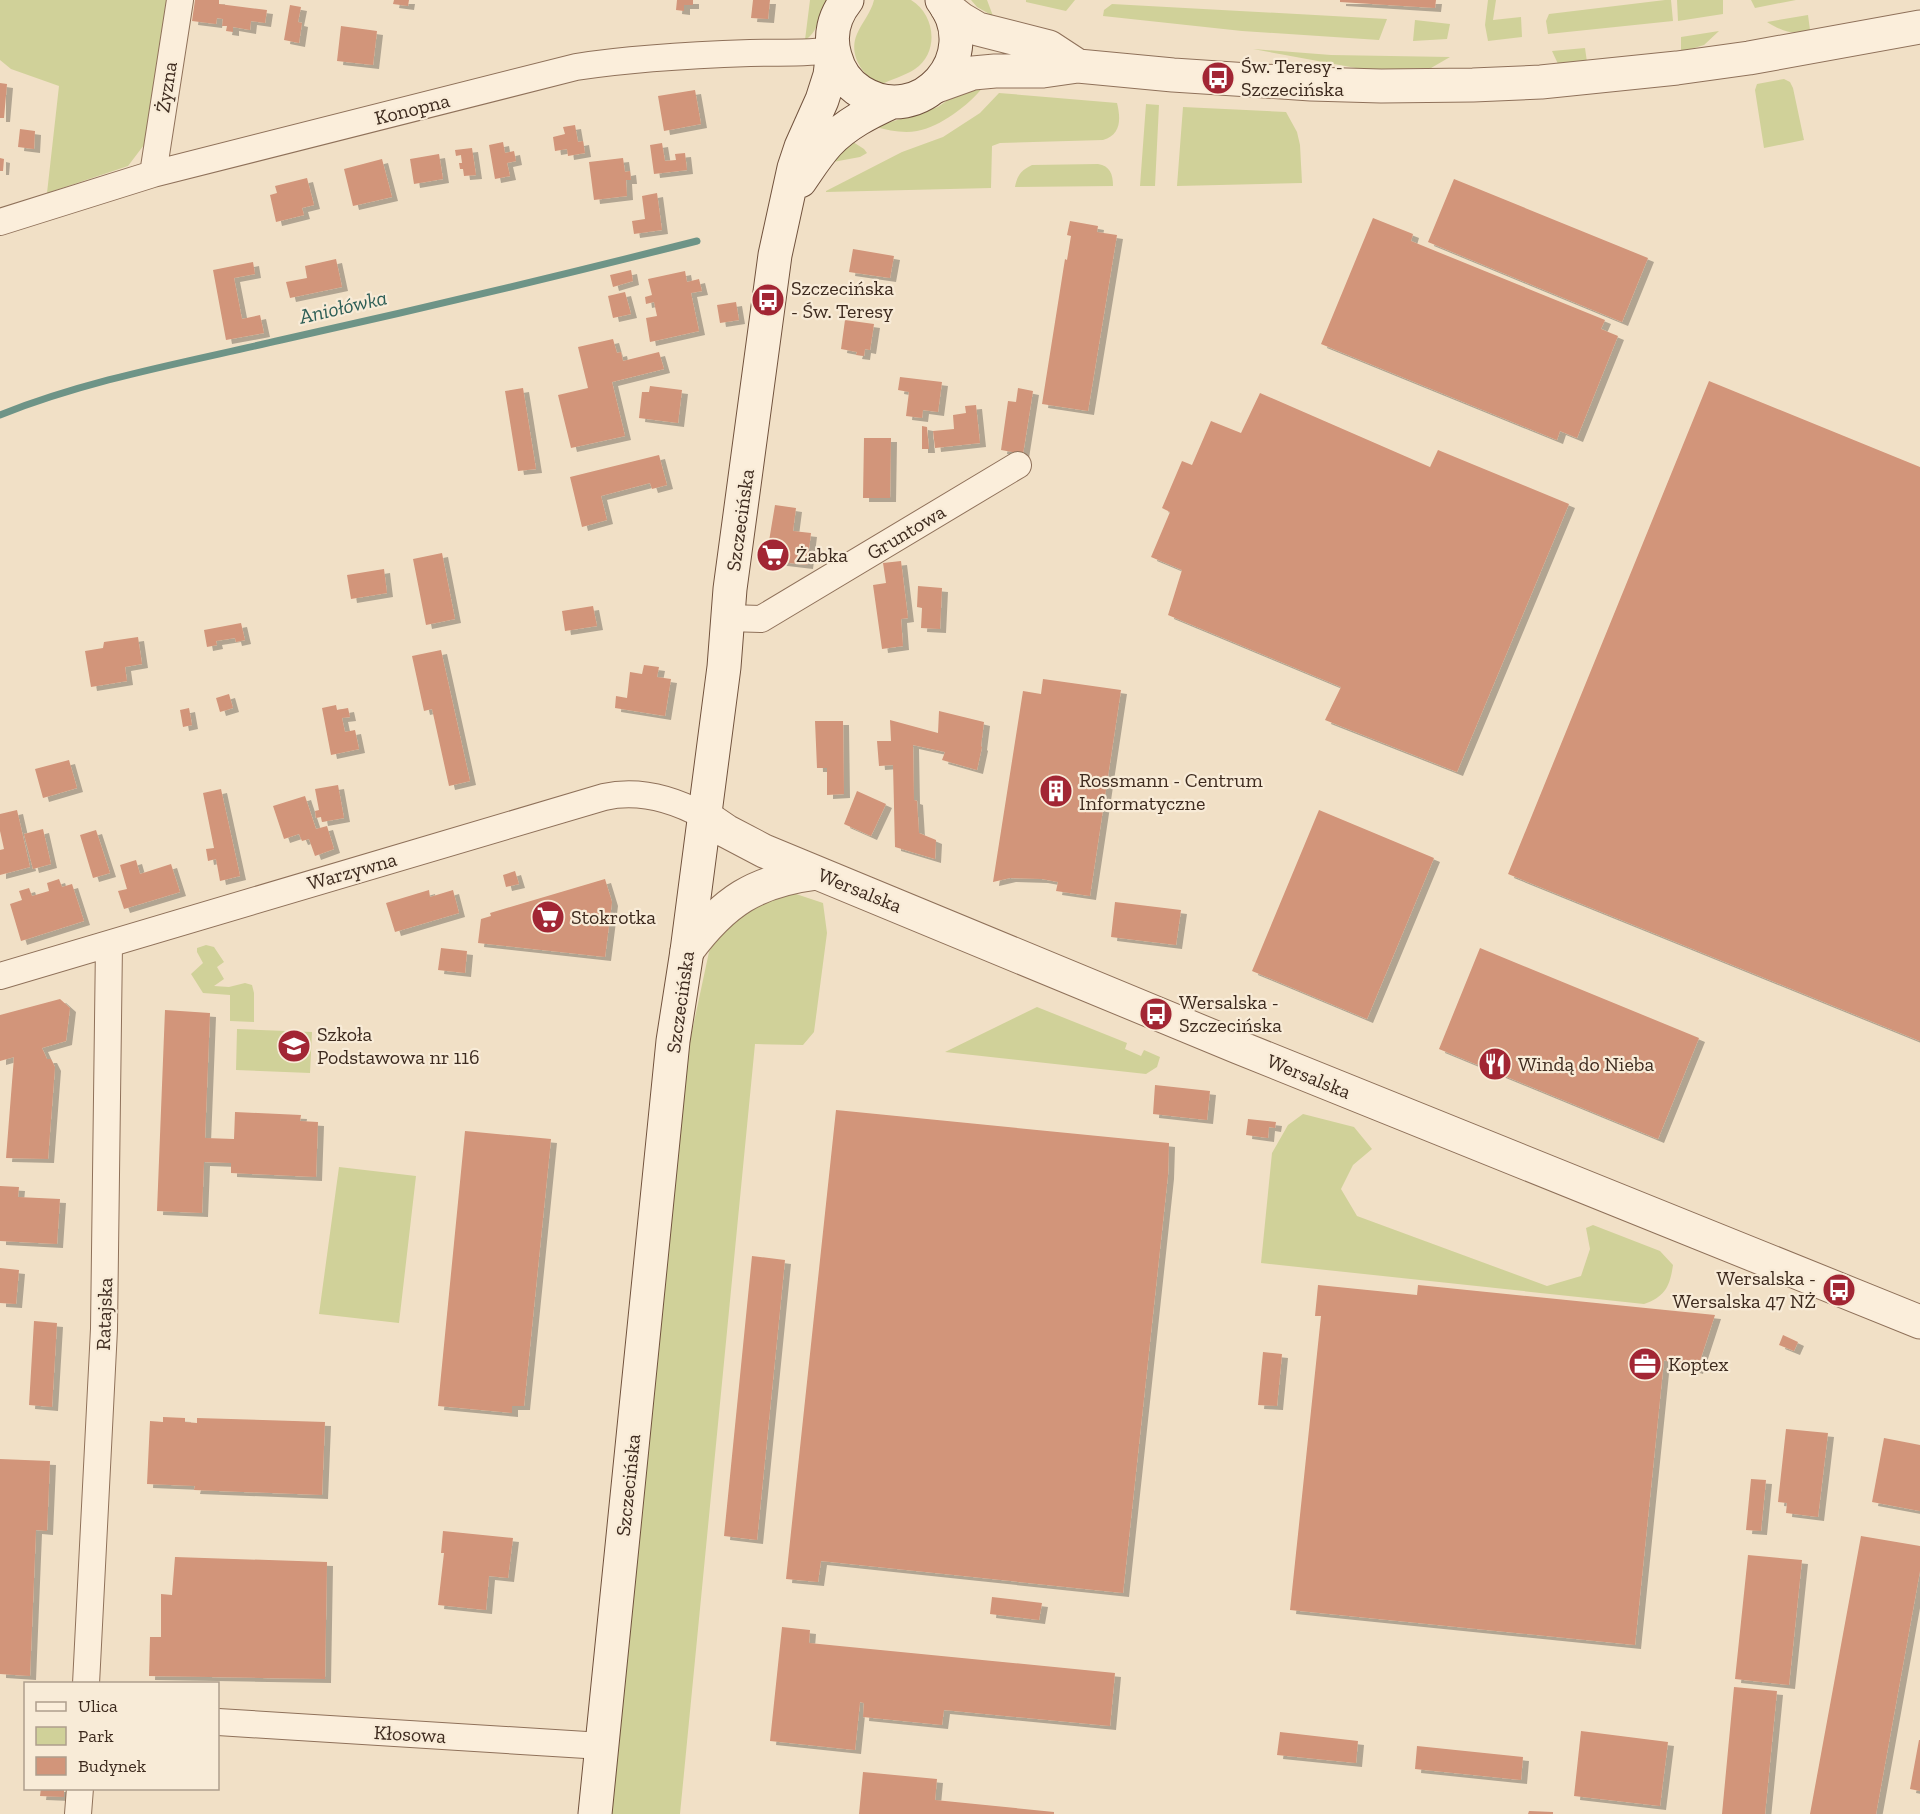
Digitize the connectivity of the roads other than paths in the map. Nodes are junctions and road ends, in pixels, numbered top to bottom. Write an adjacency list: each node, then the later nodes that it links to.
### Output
1 (180, 0): 9 (street, Żyzna)
2 (845, 2): 5 (street, Szczecińska)
3 (944, 4): 6 (street); 7 (street)
4 (1920, 27): 6 (street)
5 (833, 50): 8 (street); 9 (street, Konopna); 10 (street, Szczecińska)
6 (1077, 66): 7 (street, Szczecińska)
7 (934, 87): 8 (street, Szczecińska)
8 (892, 102): 10 (street, Szczecińska)
9 (153, 174): 11 (street, Konopna)
10 (789, 194): 13 (street, Szczecińska)
11 (0, 222)
12 (1018, 465): 13 (street, Gruntowa)
13 (728, 618): 14 (street, Szczecińska)
14 (705, 816): 15 (street, Wersalska); 16 (street, Warzywna); 17 (street, Szczecińska)
15 (817, 873): 17 (street); 19 (street, Wersalska)
16 (109, 944): 18 (street, Warzywna); 20 (street, Ratajska)
17 (687, 951): 22 (street, Szczecińska)
18 (0, 976)
19 (1920, 1322)
20 (86, 1682)
21 (219, 1722): 22 (street, Kłosowa)
22 (602, 1746): 25 (street, Szczecińska)
23 (80, 1790): 24 (street)
24 (78, 1814)
25 (595, 1814)

